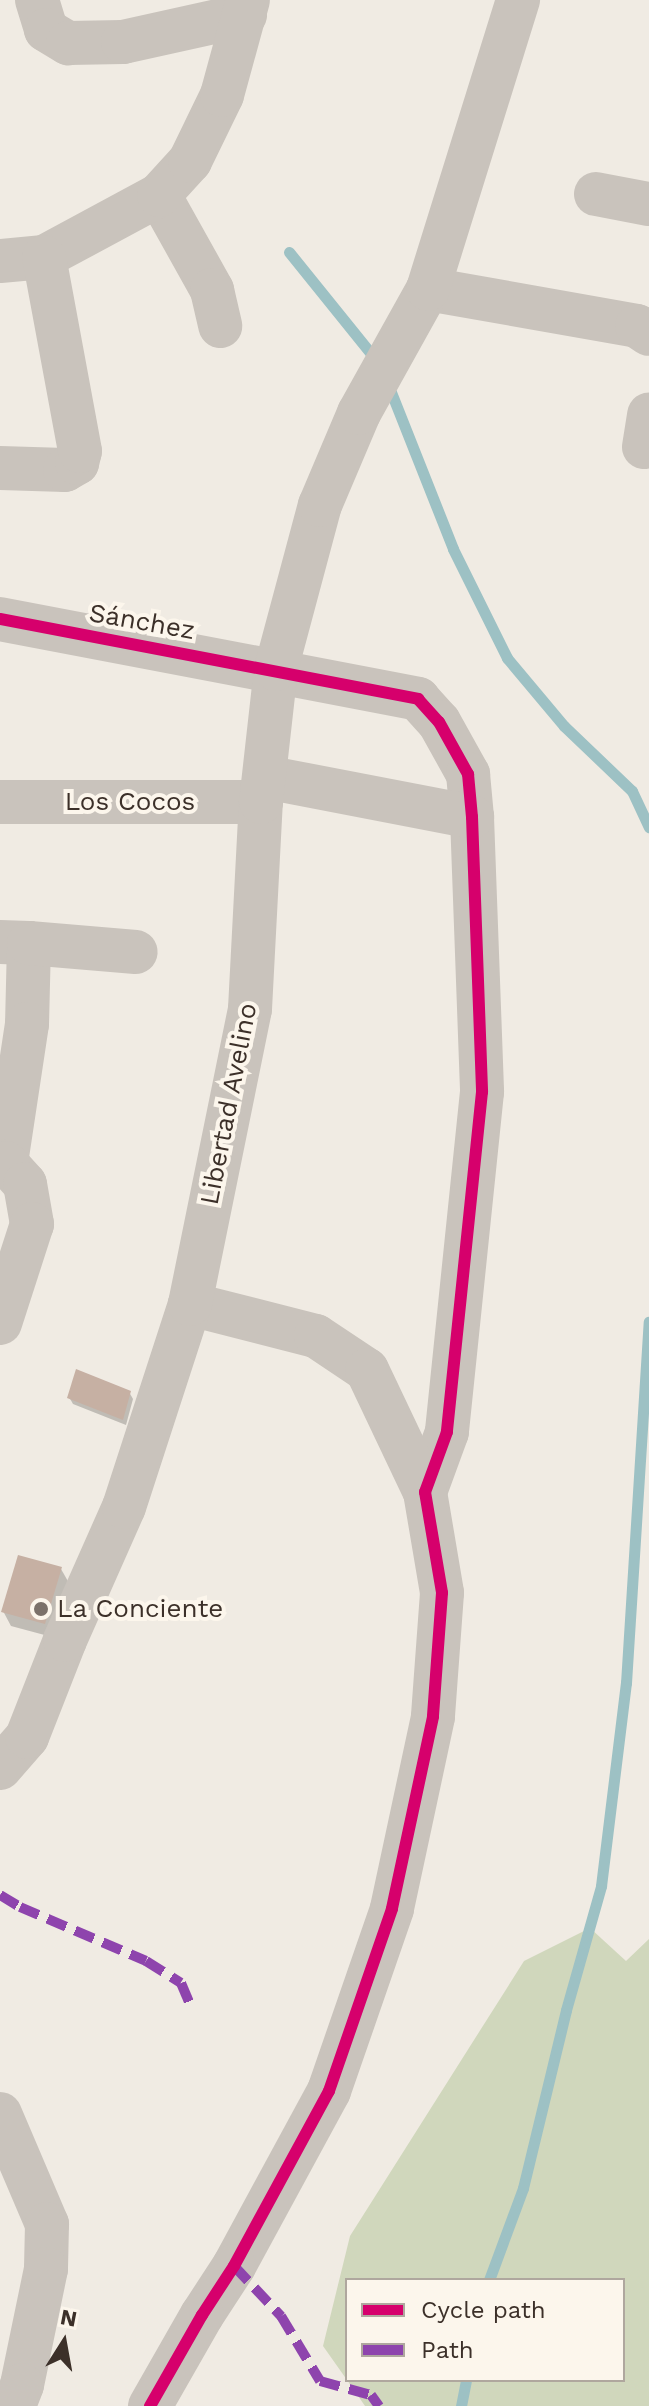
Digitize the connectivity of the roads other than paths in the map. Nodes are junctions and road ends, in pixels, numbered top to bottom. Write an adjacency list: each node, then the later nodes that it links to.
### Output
1 (37, 0): 3 (street)
2 (518, 0): 9 (street, Libertad Avelino)
3 (247, 8): 5 (street)
4 (596, 194): 6 (street)
5 (159, 195): 7 (street); 10 (street)
6 (649, 204)
7 (44, 257): 8 (street); 12 (street)
8 (0, 261)
9 (428, 289): 11 (street); 14 (street, Libertad Avelino)
10 (220, 326)
11 (649, 334)
12 (0, 468)
13 (0, 619): 14 (street, Sánchez)
14 (276, 669): 15 (street, Libertad Avelino); 17 (street, Sánchez)
15 (263, 790): 16 (street, Los Cocos); 17 (street, Los Cocos); 21 (street, Libertad Avelino)
16 (0, 802)
17 (472, 817): 23 (street, Sánchez)
18 (15, 942): 19 (street); 20 (street)
19 (136, 952)
20 (10, 1169): 22 (street)
21 (190, 1304): 23 (street); 24 (street, Libertad Avelino)
22 (0, 1323)
23 (425, 1492): 27 (street)
24 (0, 1768)
25 (0, 2114): 26 (street)
26 (14, 2406)
27 (150, 2406)

